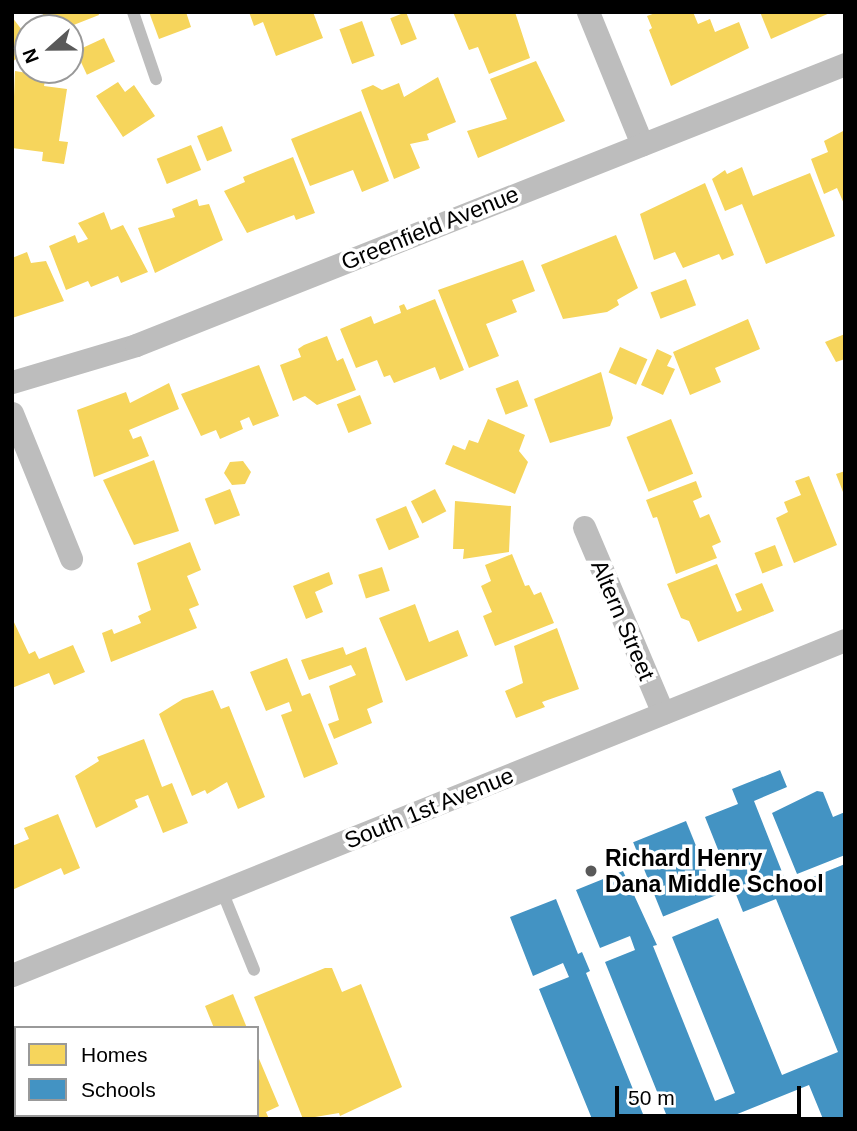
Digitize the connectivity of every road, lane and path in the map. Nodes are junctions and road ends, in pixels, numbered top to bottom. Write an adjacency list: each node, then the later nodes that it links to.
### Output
1 (133, 12): 4 (lane)
2 (589, 12): 5 (street)
3 (845, 64): 5 (street, Greenfield Avenue)
4 (156, 79)
5 (642, 144): 6 (street, Greenfield Avenue)
6 (12, 382)
7 (12, 413): 9 (street)
8 (584, 527): 11 (street, Altern Street)
9 (71, 558)
10 (845, 640): 11 (street, South 1st Avenue)
11 (663, 713): 12 (street, South 1st Avenue)
12 (222, 891): 13 (lane); 14 (street, South 1st Avenue)
13 (254, 970)
14 (12, 975)

